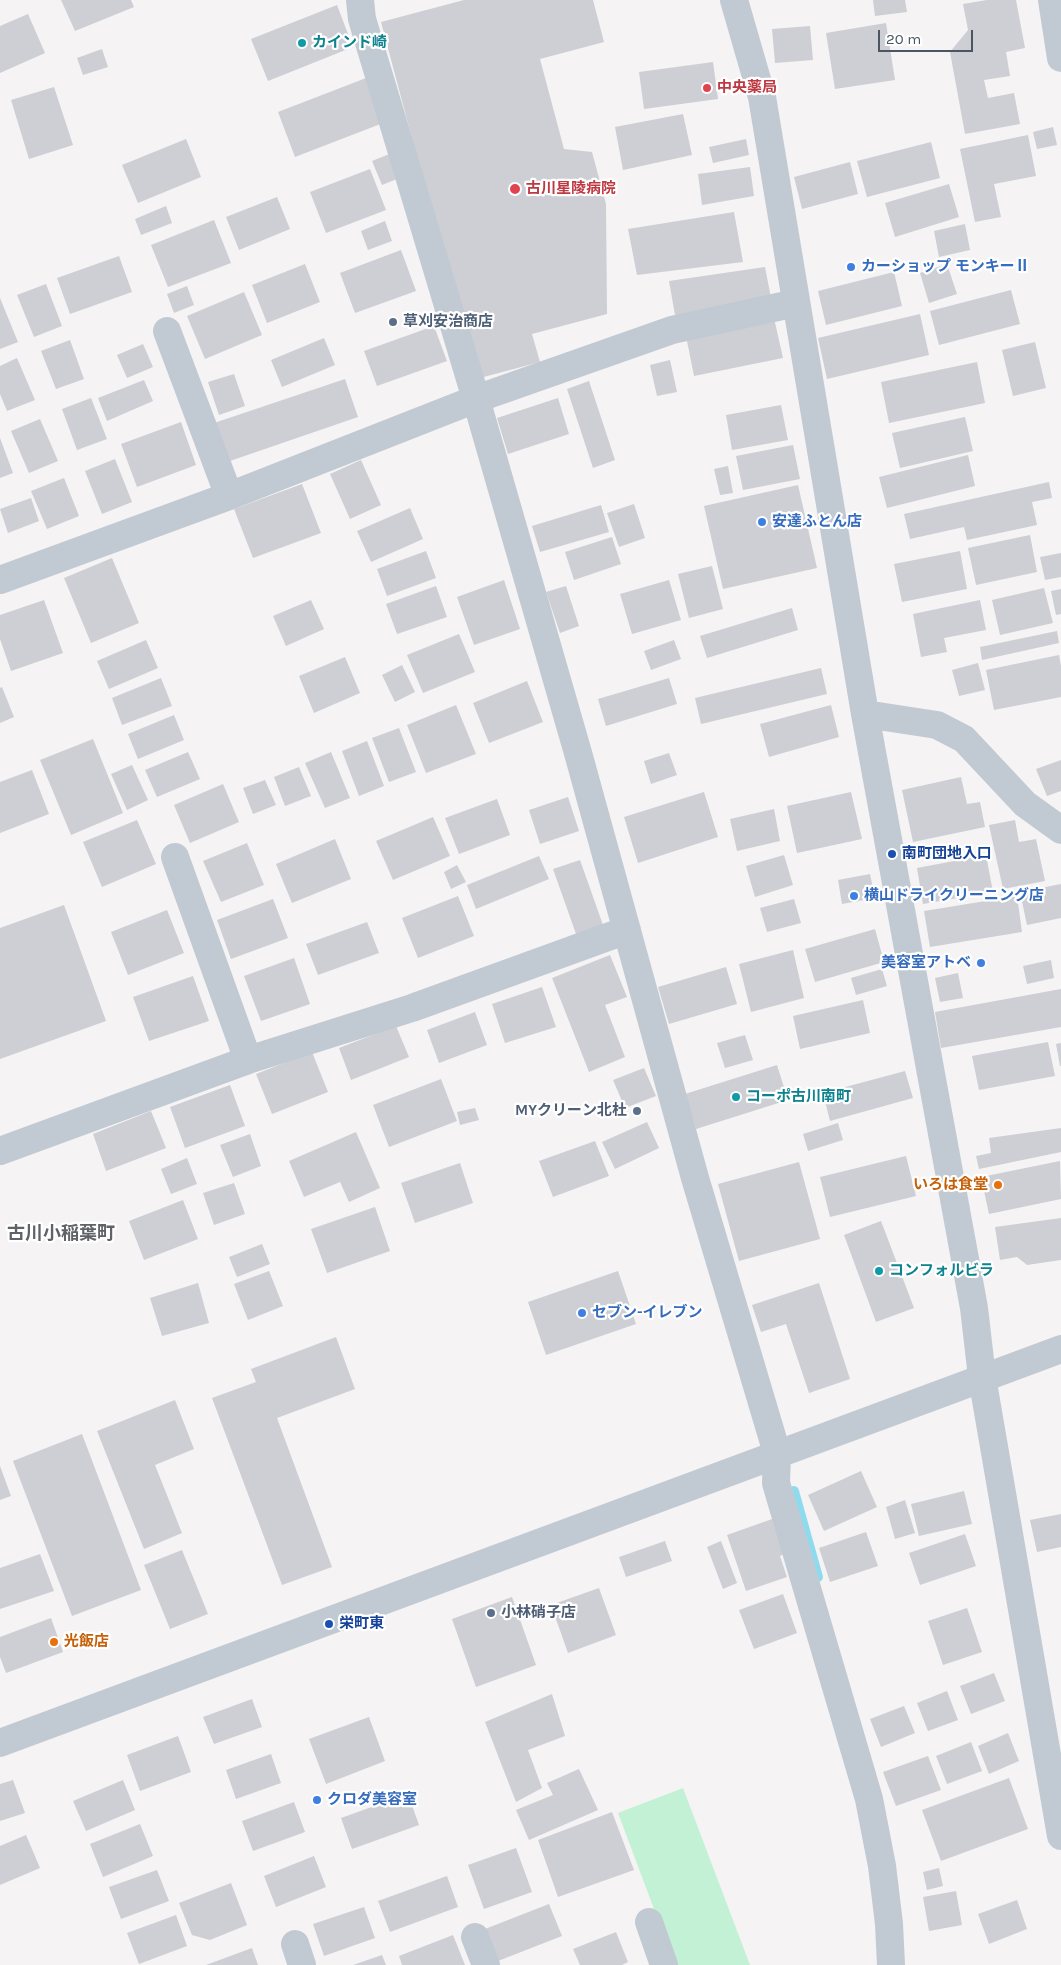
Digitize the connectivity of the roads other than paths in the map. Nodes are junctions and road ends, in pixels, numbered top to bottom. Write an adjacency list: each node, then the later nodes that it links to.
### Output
1 (360, 0): 7 (street)
2 (734, 0): 5 (street)
3 (1052, 0): 4 (street)
4 (1061, 58)
5 (796, 303): 7 (street); 10 (street)
6 (167, 331): 8 (street)
7 (476, 399): 8 (street); 13 (street)
8 (230, 496): 9 (street)
9 (0, 580)
10 (865, 714): 11 (street); 17 (street)
11 (1061, 830)
12 (175, 857): 14 (street)
13 (626, 930): 14 (street); 18 (street)
14 (248, 1060): 15 (street)
15 (0, 1151)
16 (1061, 1349): 17 (street)
17 (982, 1377): 18 (street); 20 (street)
18 (777, 1453): 19 (street); 25 (street)
19 (0, 1744)
20 (1061, 1836)
21 (649, 1922): 24 (street)
22 (475, 1937): 23 (street)
23 (486, 1965)
24 (664, 1965)
25 (891, 1965)

